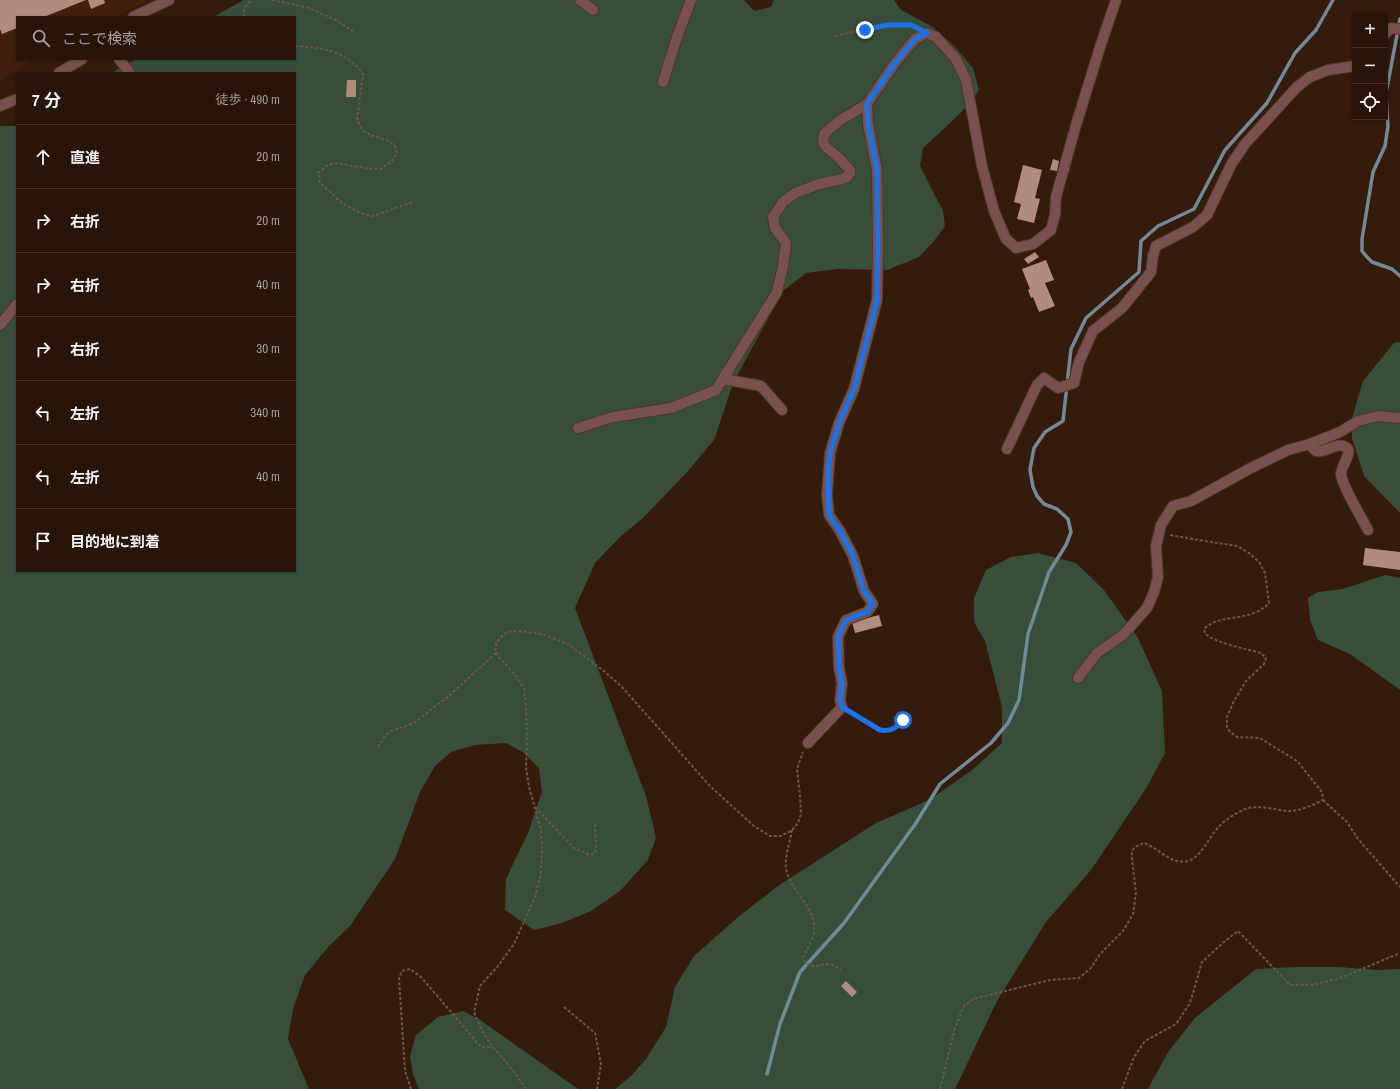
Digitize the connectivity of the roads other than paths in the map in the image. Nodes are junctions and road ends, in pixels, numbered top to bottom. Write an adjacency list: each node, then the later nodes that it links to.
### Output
1 (169, 0): 6 (street)
2 (580, 0): 5 (street)
3 (691, 0): 12 (street)
4 (1116, 0): 14 (street)
5 (592, 10)
6 (135, 16)
7 (80, 60): 10 (street)
8 (120, 60): 11 (street)
9 (1352, 66): 23 (street)
10 (62, 72)
11 (129, 72)
12 (664, 82)
13 (16, 99): 15 (street)
14 (867, 104): 18 (street); 26 (street)
15 (0, 106)
16 (16, 305): 17 (street)
17 (0, 325)
18 (723, 379): 19 (street); 21 (street)
19 (782, 410)
20 (1400, 418): 22 (street)
21 (578, 428)
22 (1310, 444): 24 (street); 25 (street)
23 (1007, 449)
24 (1368, 530)
25 (1078, 678)
26 (808, 743)

